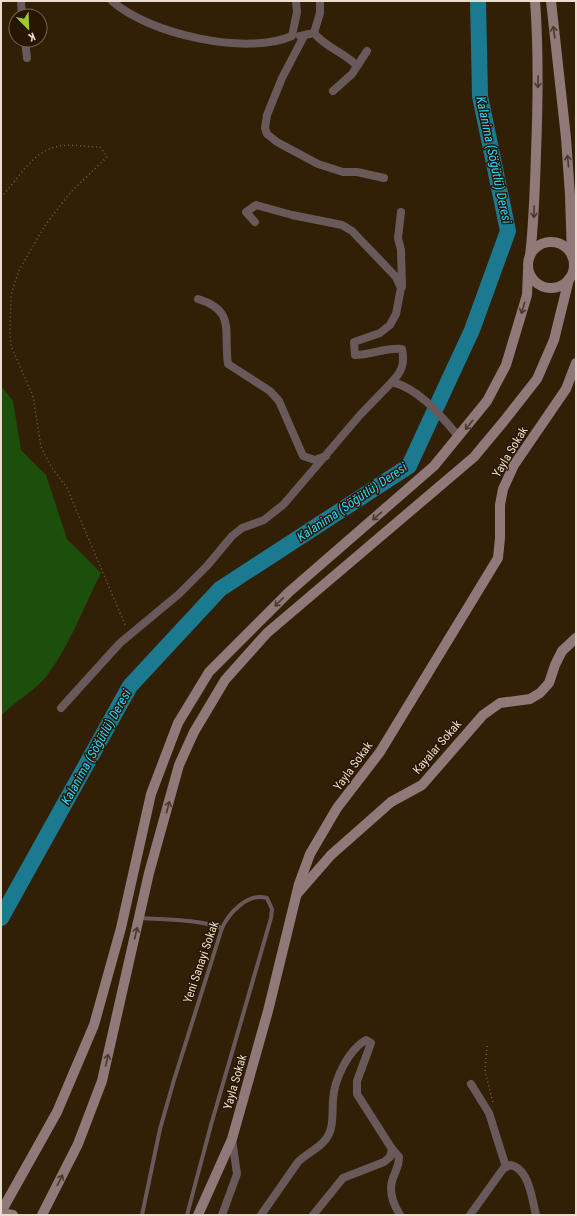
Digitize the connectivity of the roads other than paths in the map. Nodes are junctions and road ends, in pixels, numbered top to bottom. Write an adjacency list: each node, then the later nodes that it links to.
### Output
1 (112, 1): 7 (street)
2 (296, 1): 7 (street)
3 (320, 1): 6 (street)
4 (536, 1): 17 (main road, one-way to 17)
5 (551, 1): 18 (main road, one-way to 5)
6 (314, 33): 8 (street); 12 (street)
7 (292, 36): 8 (street)
8 (304, 36): 14 (street)
9 (26, 48): 11 (street)
10 (367, 51): 12 (street)
11 (27, 58)
12 (357, 66): 13 (street)
13 (333, 91)
14 (384, 178)
15 (401, 212): 21 (street)
16 (255, 222): 21 (street)
17 (530, 256): 18 (main road); 19 (main road)
18 (572, 256): 20 (main road)
19 (528, 270): 20 (main road); 25 (main road, one-way to 25)
20 (569, 279): 30 (main road, one-way to 20)
21 (402, 288): 24 (street)
22 (198, 299): 26 (street)
23 (576, 363): 29 (main road, Yayla Sokak)
24 (392, 382): 25 (street); 26 (street)
25 (459, 437): 36 (main road, one-way to 36)
26 (326, 455): 28 (street)
27 (576, 638): 29 (main road, Kayalar Sokak)
28 (61, 708)
29 (296, 896): 33 (main road, Yayla Sokak)
30 (140, 918): 31 (lane); 38 (main road, one-way to 30)
31 (222, 928): 39 (lane, Yeni Sanayi Sokak); 40 (lane, Yeni Sanayi Sokak)
32 (471, 1084): 35 (street)
33 (232, 1139): 41 (main road); 42 (street, Yayla Sokak)
34 (392, 1149): 43 (street); 44 (street); 45 (street)
35 (506, 1167): 46 (street); 47 (street)
36 (1, 1213): 37 (main road)
37 (13, 1215)
38 (42, 1215)
39 (142, 1215)
40 (187, 1215)
41 (198, 1215)
42 (222, 1215)
43 (261, 1215)
44 (313, 1215)
45 (400, 1215)
46 (470, 1215)
47 (536, 1215)

